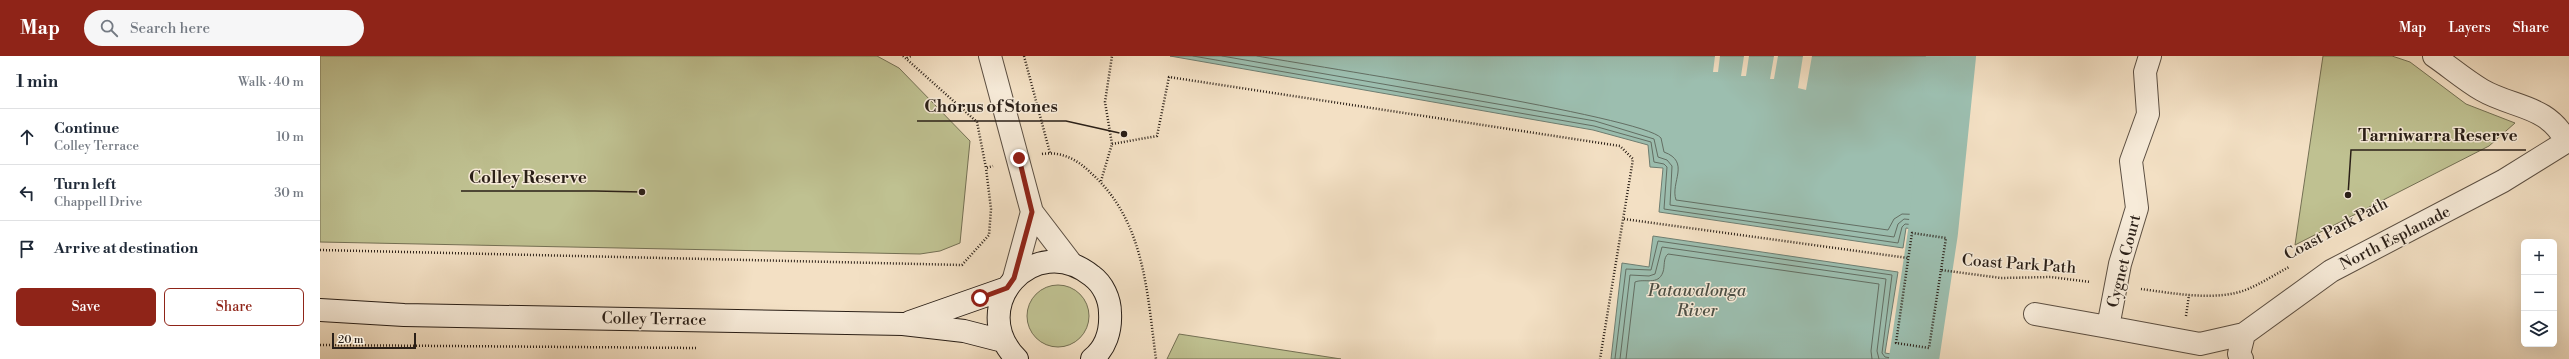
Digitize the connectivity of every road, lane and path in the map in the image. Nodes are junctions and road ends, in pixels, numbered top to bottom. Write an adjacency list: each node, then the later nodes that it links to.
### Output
1 (903, 56): 8 (path)
2 (911, 56): 8 (path)
3 (990, 56): 16 (street)
4 (1024, 56): 11 (path)
5 (1112, 56): 10 (path)
6 (2150, 56): 33 (street, Cygnet Court)
7 (2434, 56): 9 (street)
8 (907, 58): 14 (path)
9 (2567, 141): 38 (street, North Esplanade)
10 (1112, 144): 15 (path); 17 (path)
11 (1050, 153): 12 (path); 15 (path)
12 (1042, 154)
13 (996, 165): 14 (path)
14 (986, 168): 18 (path)
15 (1101, 181): 41 (path)
16 (1032, 212): 20 (street); 23 (street)
17 (1624, 218): 19 (path); 42 (path)
18 (320, 250)
19 (1908, 258): 22 (path); 22 (path, Coast Park Path)
20 (1071, 263): 23 (street, Colley Terrace); 40 (street)
21 (2296, 264): 26 (path, Coast Park Path)
22 (1941, 270): 24 (path, Coast Park Path)
23 (1010, 283): 32 (street, Colley Terrace); 36 (street)
24 (2097, 283)
25 (2138, 289): 26 (path, Coast Park Path)
26 (2189, 295): 30 (path)
27 (320, 310): 29 (street, Colley Terrace)
28 (2035, 314): 33 (street, Cygnet Court)
29 (404, 315): 31 (street, Colley Terrace); 32 (street, Colley Terrace)
30 (2185, 322)
31 (320, 323)
32 (904, 324): 36 (street, Colley Terrace)
33 (2108, 327): 34 (street, Cygnet Court)
34 (2200, 344): 38 (street, Cygnet Court); 43 (street)
35 (320, 345): 37 (path)
36 (998, 346): 39 (street)
37 (702, 348)
38 (2242, 349)
39 (1017, 359)
40 (1092, 359)
41 (1156, 359)
42 (1600, 359)
43 (2216, 359)

